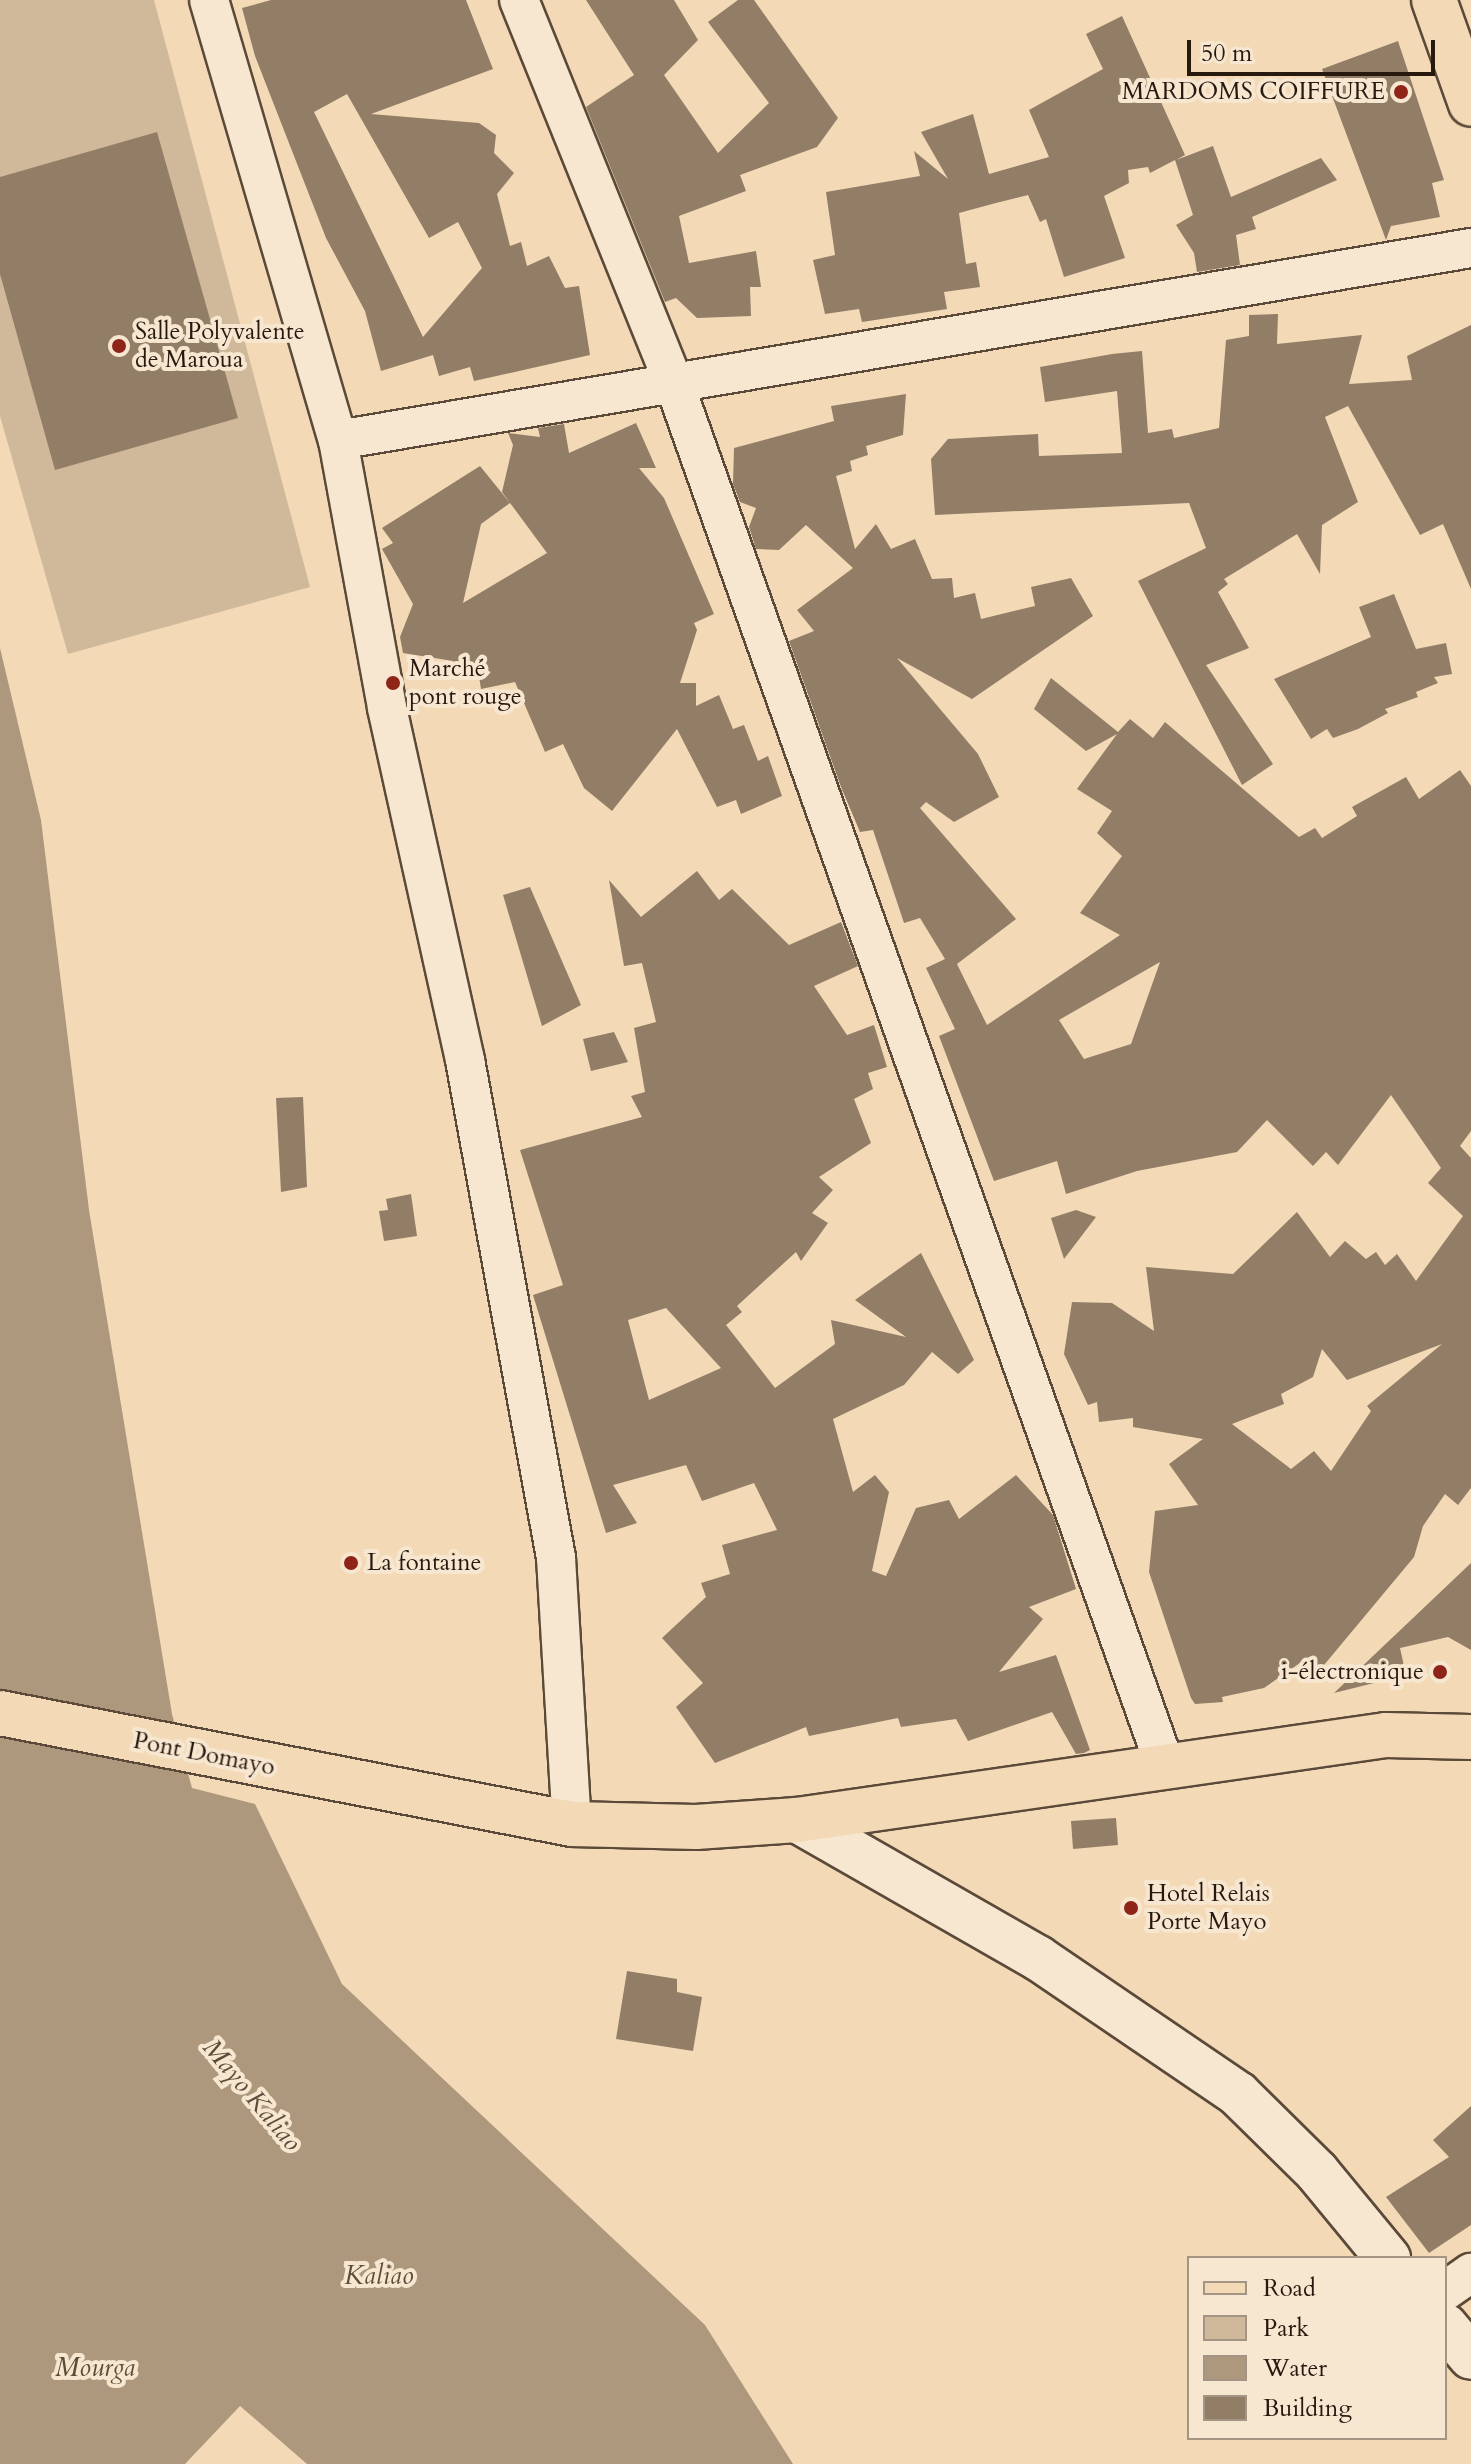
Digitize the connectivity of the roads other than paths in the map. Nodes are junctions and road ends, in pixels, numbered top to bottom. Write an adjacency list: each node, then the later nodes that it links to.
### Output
1 (209, 0): 7 (street)
2 (519, 0): 6 (street)
3 (1434, 0): 4 (main road)
4 (1471, 104)
5 (1471, 248): 6 (street)
6 (674, 383): 7 (street); 10 (street)
7 (338, 440): 12 (street)
8 (0, 1713): 12 (main road, Pont Domayo)
9 (1471, 1737): 10 (main road, Pont Domayo)
10 (1165, 1766): 11 (main road, Pont Domayo)
11 (797, 1820): 12 (main road, Pont Domayo); 13 (street)
12 (572, 1824)
13 (1386, 2256)
14 (1471, 2273): 15 (street)
15 (1447, 2290)
16 (1447, 2328): 17 (street)
17 (1471, 2357)

